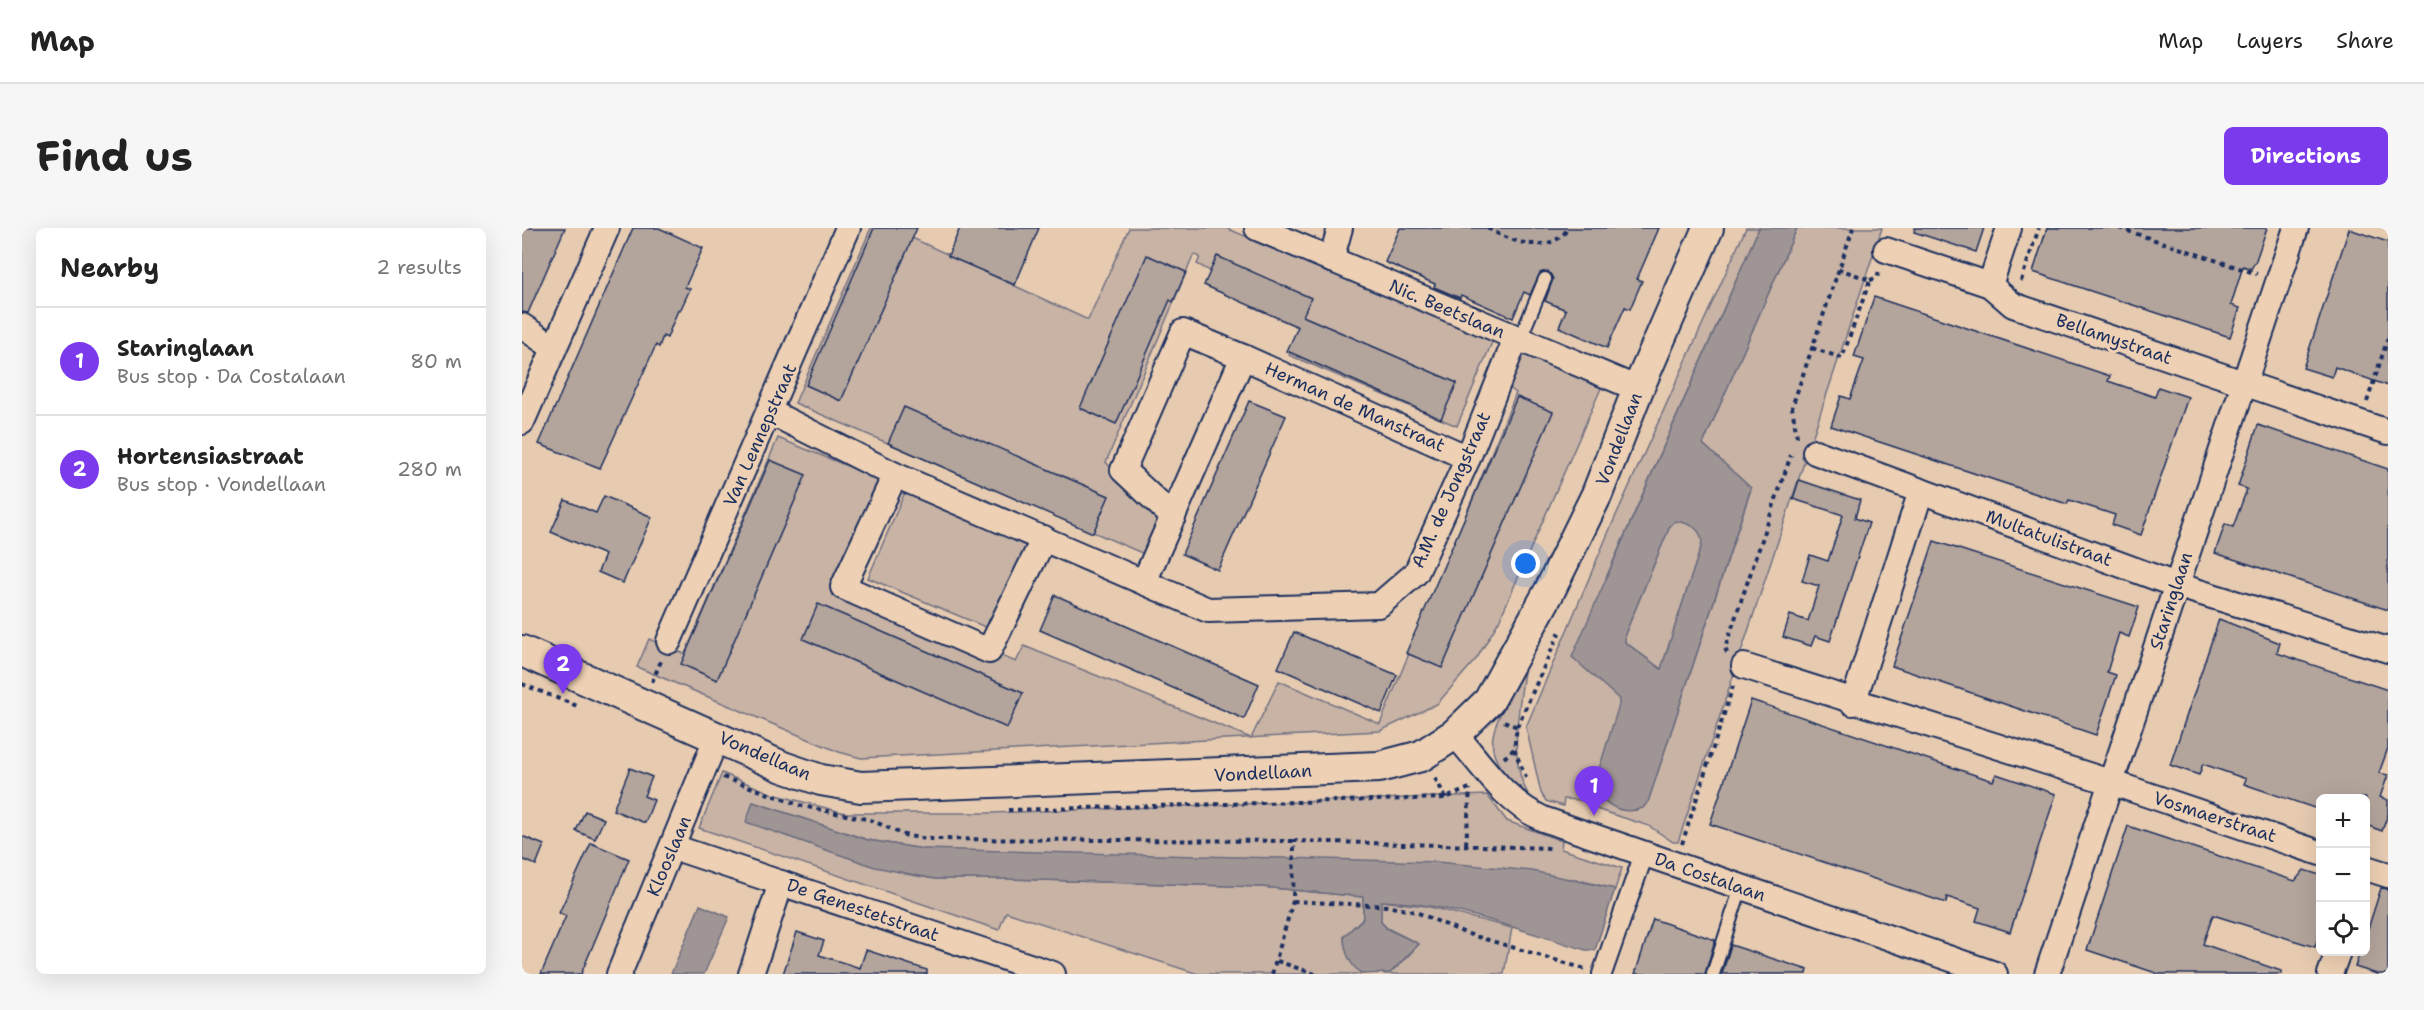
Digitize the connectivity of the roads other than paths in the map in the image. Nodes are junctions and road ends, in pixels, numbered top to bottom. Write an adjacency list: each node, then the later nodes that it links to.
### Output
1 (607, 228): 14 (street)
2 (848, 228): 18 (street, Van Lennepstraat)
3 (1257, 228): 9 (street, Nic. Beetslaan)
4 (1340, 228): 9 (street)
5 (1708, 228): 17 (street, Vondellaan)
6 (2009, 228): 11 (street)
7 (2295, 228): 16 (street, Staringlaan)
8 (1887, 250): 11 (street, Bellamystraat)
9 (1331, 260): 13 (street, Nic. Beetslaan)
10 (1545, 279): 13 (lane)
11 (1990, 285): 16 (street, Bellamystraat)
12 (522, 326): 14 (street)
13 (1519, 338): 17 (street, Nic. Beetslaan); 22 (street, A.M. de Jongstraat)
14 (554, 348): 19 (street)
15 (1243, 357): 22 (street, Herman de Manstraat); 25 (street, Herman de Manstraat); 25 (street, Herman de Manstraat)
16 (2243, 384): 20 (street, Bellamystraat); 28 (street, Staringlaan)
17 (1638, 389): 34 (street, Vondellaan)
18 (770, 412): 23 (street, A.M. de Jongstraat); 29 (street, Van Lennepstraat)
19 (522, 422)
20 (2388, 432)
21 (1815, 452): 24 (street, Multatulistraat)
22 (1467, 458): 27 (street, A.M. de Jongstraat)
23 (895, 475): 26 (street, A.M. de Jongstraat); 26 (street)
24 (1921, 491): 28 (street, Multatulistraat); 33 (street)
25 (1173, 517): 27 (street, Herman de Manstraat)
26 (1044, 538): 27 (street, A.M. de Jongstraat)
27 (1144, 582)
28 (2176, 585): 30 (street, Multatulistraat); 36 (street, Staringlaan)
29 (669, 641)
30 (2388, 650)
31 (522, 651): 35 (street, Vondellaan)
32 (1736, 668): 33 (street)
33 (1854, 703): 36 (street)
34 (1455, 734): 35 (street, Vondellaan); 39 (street, Da Costalaan)
35 (717, 737): 37 (street, Klooslaan)
36 (2110, 782): 38 (street, Vosmaerstraat); 51 (street, Staringlaan)
37 (673, 847): 42 (street, De Genestetstraat); 45 (street, Klooslaan)
38 (2316, 852)
39 (1644, 854): 43 (street, Da Costalaan); 48 (street)
40 (2370, 869): 41 (street)
41 (2388, 875)
42 (781, 883): 46 (street); 47 (street, De Genestetstraat)
43 (1741, 887): 49 (lane); 50 (street, Da Costalaan)
44 (2336, 956): 52 (street)
45 (619, 974)
46 (751, 974)
47 (1053, 974)
48 (1602, 974)
49 (1713, 974)
50 (1995, 974)
51 (2047, 974)
52 (2330, 974)

